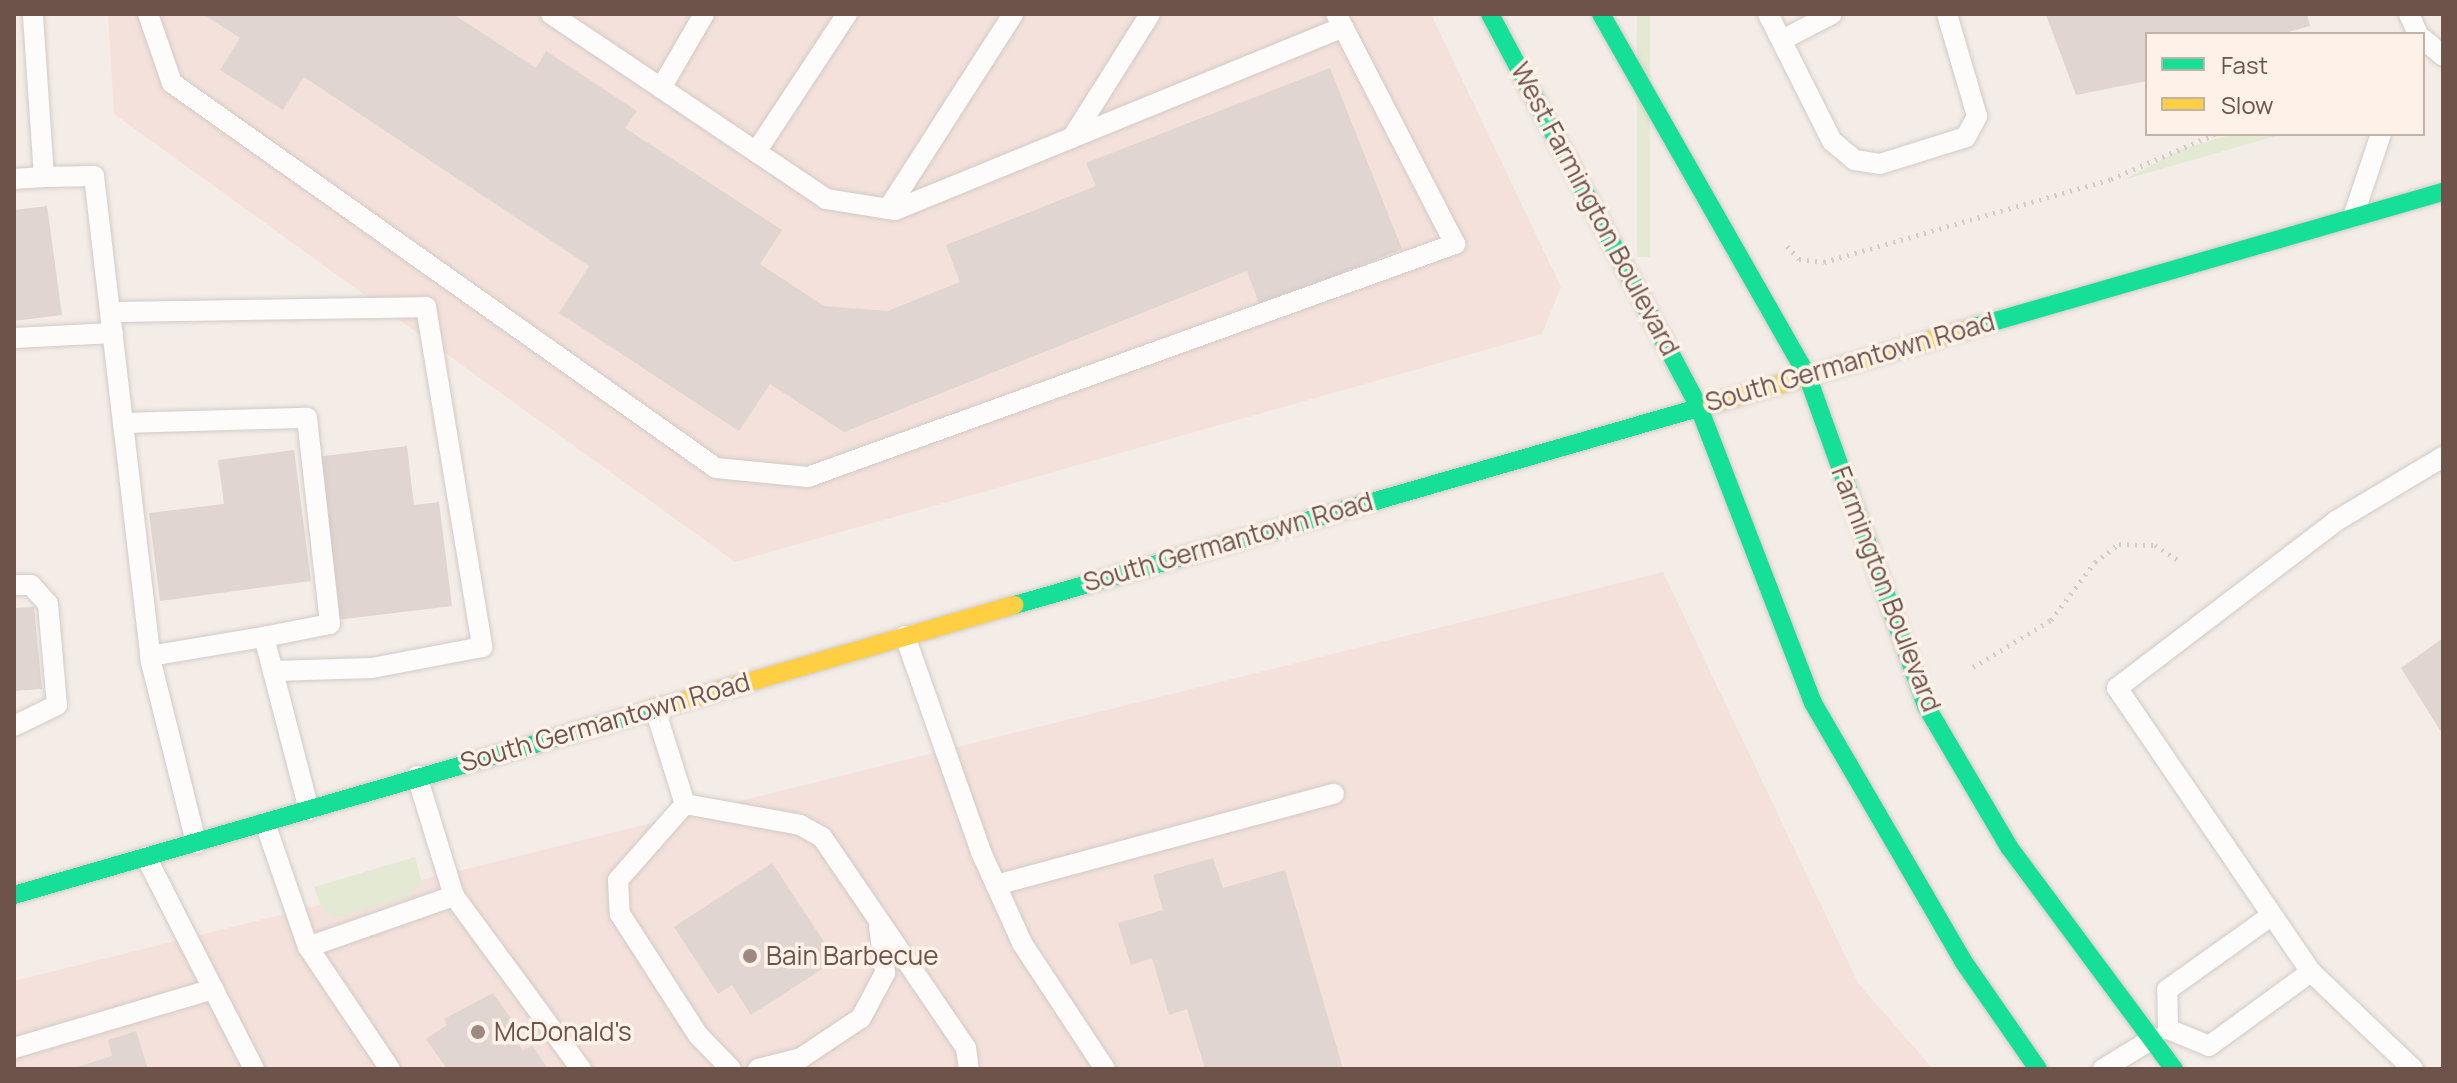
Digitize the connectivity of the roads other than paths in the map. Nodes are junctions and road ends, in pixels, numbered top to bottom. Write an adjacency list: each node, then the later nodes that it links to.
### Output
1 (148, 14): 12 (lane)
2 (704, 14): 17 (lane)
3 (847, 14): 20 (lane)
4 (1013, 14): 24 (lane)
5 (1150, 14): 19 (lane)
6 (1490, 14): 30 (main road, West Farmington Boulevard)
7 (1601, 14): 29 (main road)
8 (1768, 14): 15 (lane)
9 (1832, 14): 15 (lane)
10 (1947, 14): 15 (lane)
11 (556, 15): 17 (lane)
12 (1340, 20): 19 (lane)
13 (27, 27): 21 (lane)
14 (2425, 39): 16 (lane)
15 (1782, 40)
16 (2443, 56)
17 (661, 88): 20 (lane)
18 (2380, 136): 25 (lane)
19 (1072, 138): 24 (lane)
20 (756, 152): 24 (lane)
21 (44, 177): 22 (lane); 26 (lane)
22 (14, 179)
23 (2443, 192): 25 (main road, South Germantown Road)
24 (888, 209)
25 (2353, 218): 29 (main road, South Germantown Road)
26 (110, 312): 27 (lane); 37 (lane)
27 (113, 333): 28 (lane); 31 (lane)
28 (14, 338)
29 (1807, 375): 30 (main road, South Germantown Road); 55 (main road, Farmington Boulevard)
30 (1698, 405): 34 (main road, South Germantown Road); 65 (main road)
31 (123, 423): 35 (lane); 36 (lane)
32 (2443, 457): 50 (lane)
33 (14, 585): 39 (lane)
34 (905, 636): 38 (main road, South Germantown Road); 47 (lane)
35 (264, 637): 36 (lane); 37 (lane)
36 (150, 656): 45 (lane)
37 (273, 671): 43 (lane)
38 (655, 709): 40 (main road, South Germantown Road); 42 (lane)
39 (14, 726)
40 (417, 775): 43 (main road, South Germantown Road); 49 (lane)
41 (1334, 794): 47 (lane)
42 (685, 804): 51 (lane); 57 (lane)
43 (309, 810): 44 (main road, South Germantown Road)
44 (265, 823): 45 (main road, South Germantown Road); 52 (lane)
45 (196, 843): 46 (main road, South Germantown Road)
46 (146, 857): 48 (main road, South Germantown Road); 54 (lane)
47 (996, 885): 64 (lane)
48 (15, 889)
49 (454, 896): 52 (lane); 60 (lane)
50 (2272, 915): 53 (lane); 55 (lane)
51 (878, 922): 62 (lane); 63 (lane)
52 (308, 947): 59 (lane)
53 (2311, 972): 55 (lane); 68 (lane)
54 (213, 989): 56 (lane); 58 (lane)
55 (2159, 1035): 66 (lane); 67 (main road, Farmington Boulevard)
56 (14, 1048)
57 (727, 1064): 61 (lane)
58 (254, 1069)
59 (390, 1069)
60 (581, 1069)
61 (747, 1069)
62 (758, 1069)
63 (969, 1069)
64 (1105, 1069)
65 (2038, 1069)
66 (2103, 1069)
67 (2174, 1069)
68 (2413, 1069)

